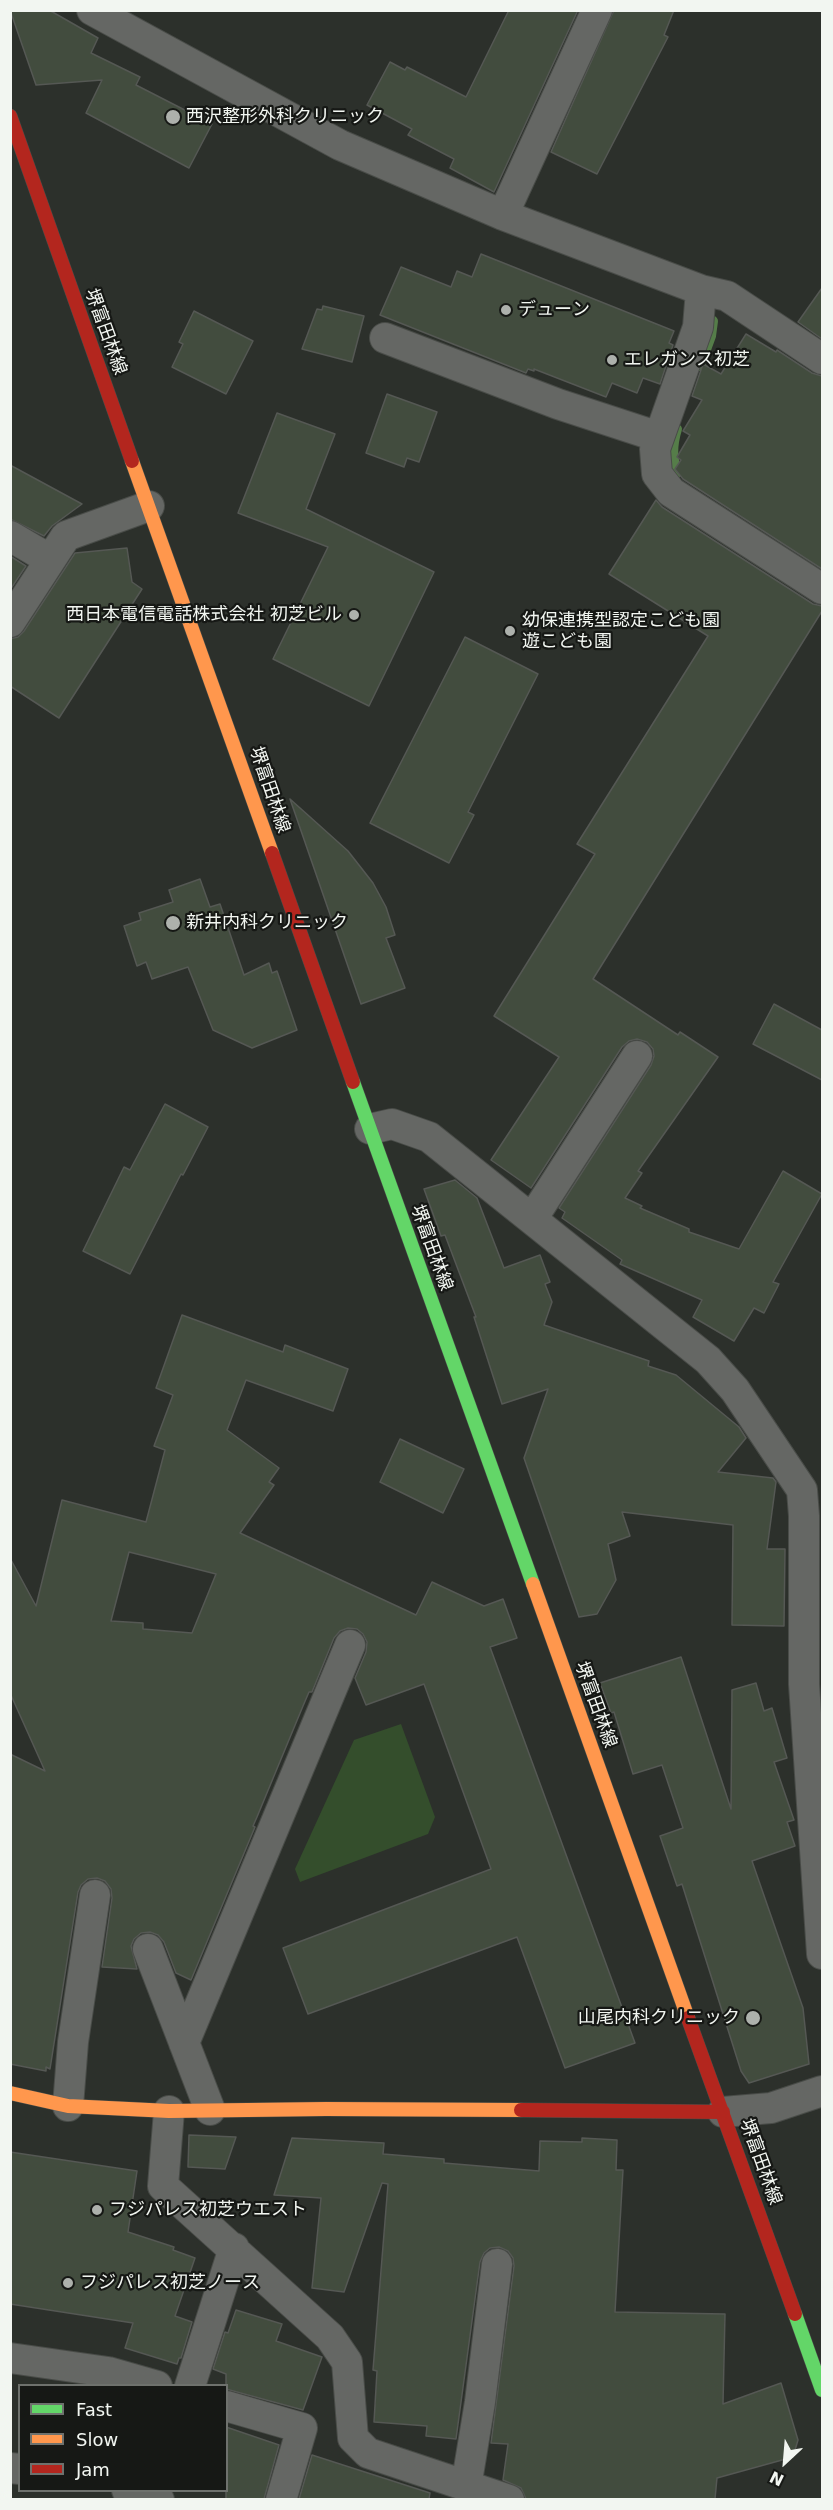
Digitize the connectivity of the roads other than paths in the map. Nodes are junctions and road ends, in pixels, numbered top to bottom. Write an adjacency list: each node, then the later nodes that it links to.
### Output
1 (92, 10): 4 (street)
2 (597, 10): 4 (street)
3 (10, 116): 9 (main road, 堺富田林線)
4 (503, 215): 5 (street)
5 (701, 290): 7 (street); 8 (street)
6 (385, 338): 8 (street)
7 (822, 359)
8 (659, 437): 12 (street)
9 (149, 506): 11 (street); 15 (main road, 堺富田林線)
10 (10, 536): 11 (street)
11 (49, 559): 13 (street)
12 (822, 589)
13 (10, 622)
14 (637, 1056): 16 (street)
15 (370, 1129): 16 (street); 28 (main road, 堺富田林線)
16 (532, 1219): 18 (street)
17 (350, 1645): 22 (street)
18 (817, 1811): 21 (street)
19 (95, 1895): 25 (street)
20 (148, 1949): 22 (street)
21 (822, 1954)
22 (184, 2043): 26 (street)
23 (822, 2091): 28 (street)
24 (10, 2093): 25 (main road)
25 (68, 2106): 27 (main road)
26 (210, 2110): 27 (main road); 28 (main road)
27 (169, 2111): 29 (street)
28 (723, 2112): 32 (main road, 堺富田林線)
29 (234, 2248): 34 (street); 36 (street)
30 (497, 2264): 36 (street)
31 (10, 2358): 33 (street)
32 (820, 2374)
33 (152, 2384)
34 (190, 2384)
35 (228, 2407): 39 (street)
36 (466, 2487): 40 (street)
37 (134, 2492): 38 (street)
38 (159, 2499)
39 (281, 2499)
40 (509, 2499)

